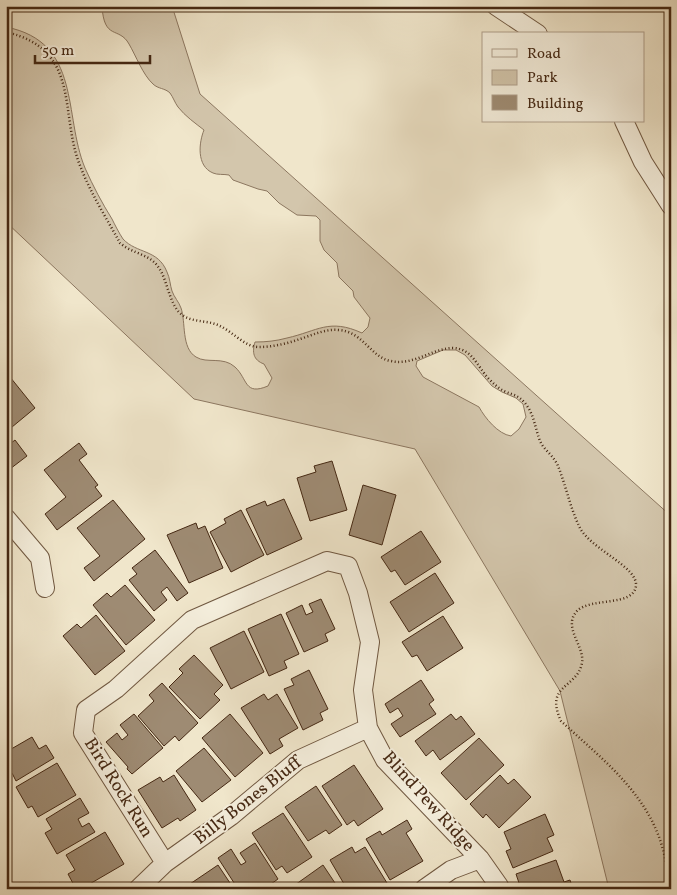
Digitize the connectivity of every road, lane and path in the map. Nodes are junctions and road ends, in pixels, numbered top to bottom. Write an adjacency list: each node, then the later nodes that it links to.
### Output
1 (496, 6): 3 (street)
2 (6, 32): 15 (path)
3 (535, 32)
4 (624, 122): 5 (street)
5 (671, 206)
6 (6, 518): 7 (street)
7 (45, 588)
8 (86, 710): 9 (street, Blind Pew Ridge); 11 (street, Bird Rock Run)
9 (368, 728): 10 (street, Blind Pew Ridge); 11 (street, Billy Bones Bluff)
10 (480, 859): 13 (street); 14 (street, Blind Pew Ridge)
11 (165, 863): 12 (street, Billy Bones Bluff)
12 (138, 889)
13 (424, 889)
14 (499, 889)
15 (669, 889)

